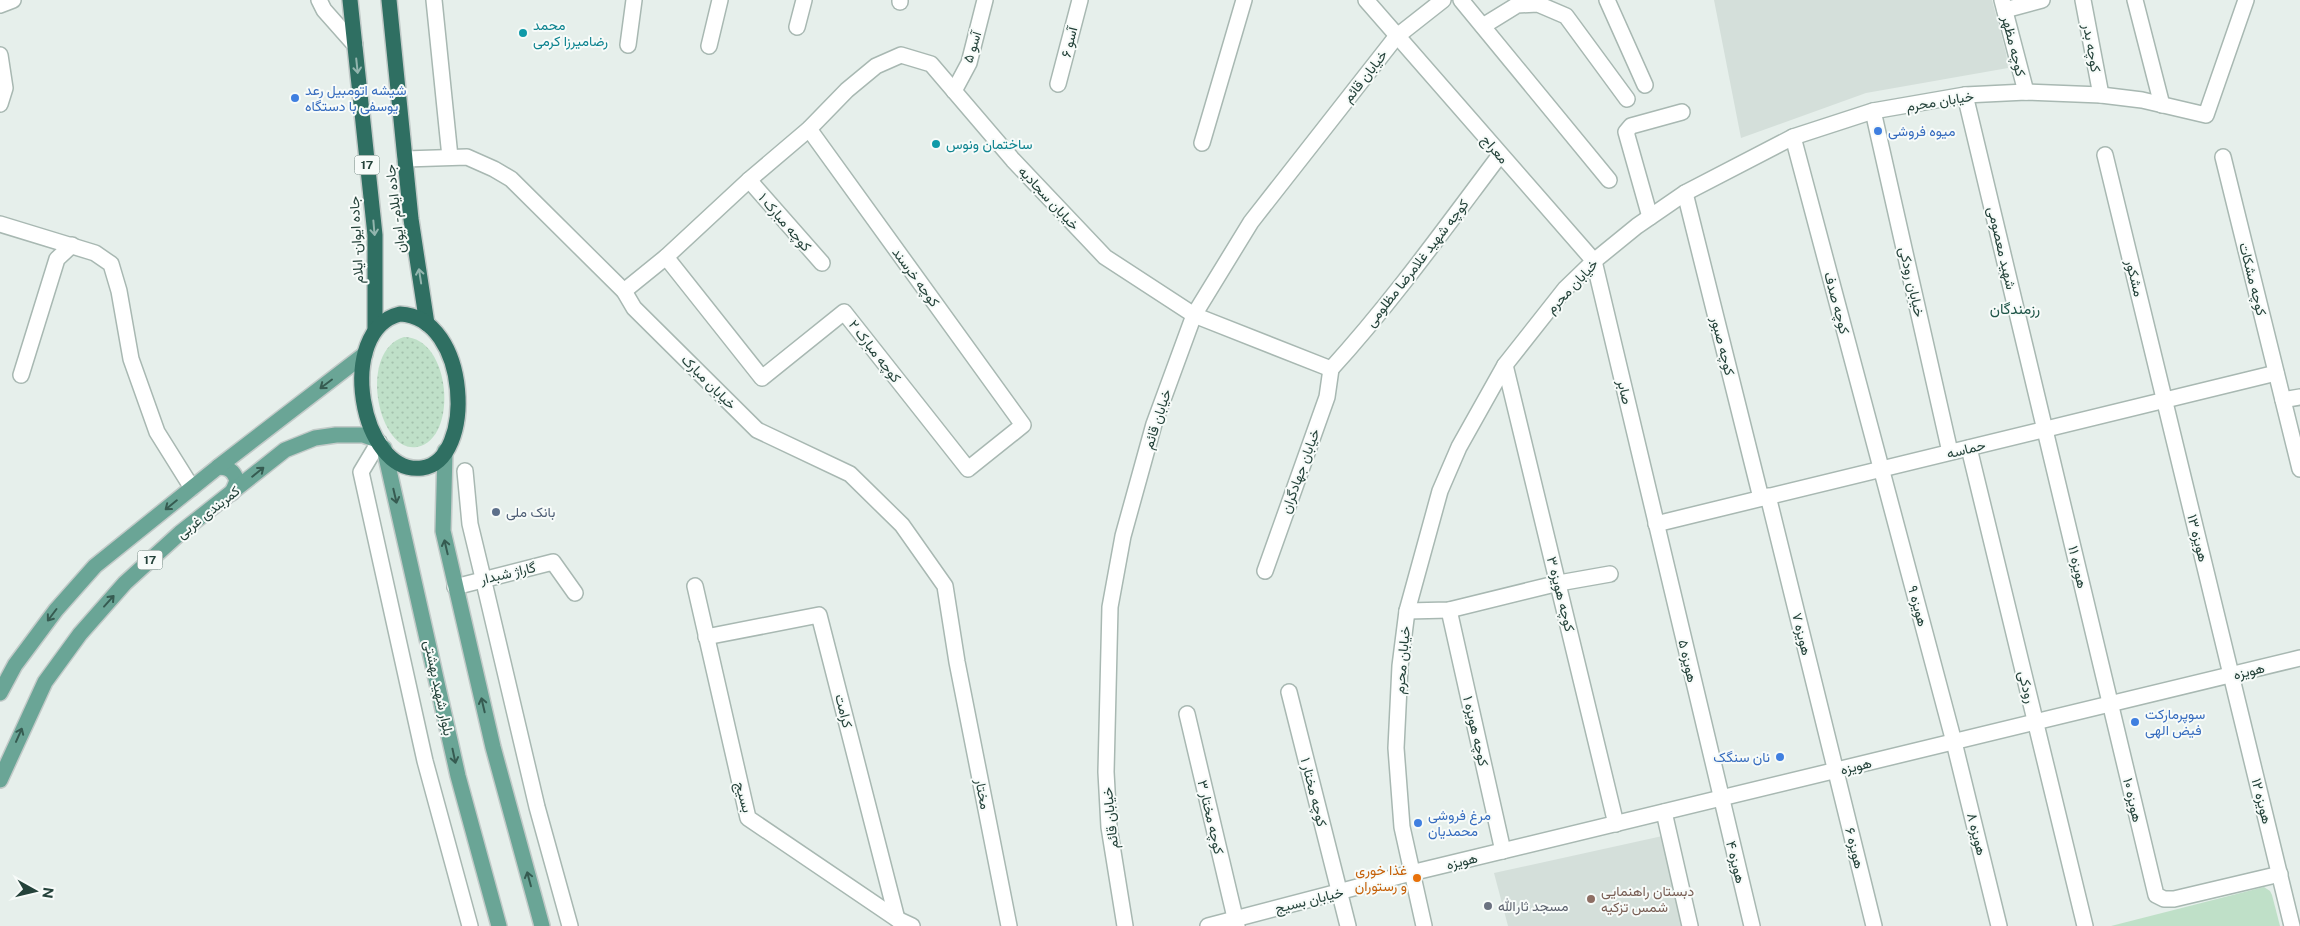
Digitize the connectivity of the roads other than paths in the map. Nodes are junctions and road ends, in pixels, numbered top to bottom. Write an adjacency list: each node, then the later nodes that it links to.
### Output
1 (13, 0): 20 (street)
2 (319, 0): 25 (street)
3 (350, 0): 25 (highway, جاده ایوان- ایلام / 17)
4 (389, 0): 47 (highway, جاده ایلام - ایوان)
5 (434, 0): 45 (street)
6 (634, 0): 26 (street)
7 (720, 0): 27 (street)
8 (804, 0): 22 (street)
9 (986, 0): 31 (street, آسو ۵)
10 (1080, 0): 29 (street, آسو ۶)
11 (1244, 0): 42 (street)
12 (1366, 0): 24 (street, معراج)
13 (1443, 0): 24 (street, خیابان قائم)
14 (1461, 0): 23 (street)
15 (1607, 0): 30 (street)
16 (2042, 0): 21 (street)
17 (2083, 0): 34 (street, کوچه بدر)
18 (2135, 0): 37 (street)
19 (2246, 0): 37 (street, خیابان محرم)
20 (0, 5)
21 (2004, 5): 32 (street, کوچه مظهر)
22 (797, 26)
23 (1483, 26): 35 (street); 49 (street)
24 (1396, 37): 43 (street, معراج); 58 (street, خیابان قائم)
25 (355, 45): 60 (highway, جاده ایوان- ایلام / 17, one-way to 60)
26 (628, 45)
27 (709, 46)
28 (0, 56): 36 (street)
29 (1058, 84)
30 (1645, 85)
31 (954, 91): 40 (street, خیابان سجادیه); 58 (street, خیابان سجادیه)
32 (2026, 92): 33 (street, خیابان محرم); 34 (street, خیابان محرم)
33 (1965, 95): 38 (street, خیابان محرم); 70 (street, شهید معصومی)
34 (2100, 95): 37 (street, خیابان محرم)
35 (1628, 99)
36 (0, 104)
37 (2162, 105)
38 (1873, 111): 41 (street, خیابان محرم); 74 (street, خیابان رودکی)
39 (1682, 112): 51 (street)
40 (809, 129): 48 (street, خیابان سجادیه); 69 (street, کوچه خرسند)
41 (1793, 137): 50 (street, خیابان محرم); 76 (street, کوچه صدف)
42 (1202, 143)
43 (1500, 155): 55 (street, معراج); 63 (street, کوچه شهید غلامرضا مظلومی)
44 (2105, 155): 67 (street, مشکور)
45 (450, 157): 47 (street, خیابان مبارک); 57 (street, خیابان مبارک)
46 (2223, 157): 64 (street, کوچه مشکات)
47 (405, 159): 59 (highway, جاده ایلام - ایوان, one-way to 47)
48 (749, 180): 54 (street, خیابان سجادیه); 56 (street, کوچه مبارک ۱)
49 (1609, 180)
50 (1685, 193): 51 (street, خیابان محرم); 81 (street, کوچه صبور)
51 (1650, 217): 55 (street, خیابان محرم)
52 (0, 224): 53 (street)
53 (72, 245): 65 (street); 79 (street)
54 (666, 257): 57 (street, خیابان سجادیه); 69 (street, کوچه مبارک ۲)
55 (1594, 260): 62 (street, خیابان محرم); 82 (street, صابر)
56 (822, 263)
57 (624, 290): 94 (street, خیابان مبارک)
58 (1194, 315): 63 (street, خیابان سجادیه); 119 (street, خیابان قائم)
59 (427, 324): 60 (highway, 17); 73 (highway, 17)
60 (375, 330): 61 (highway, 17)
61 (365, 354): 71 (highway, 17); 75 (main road, کمربندی غربی / 17, one-way to 75)
62 (1505, 365): 86 (street, کوچه هویزه ۳); 91 (street, خیابان محرم)
63 (1331, 369): 83 (street, خیابان جهادگران)
64 (2276, 373): 67 (street, حماسه); 68 (street, کوچه مشکات)
65 (21, 375)
66 (2300, 397): 68 (street)
67 (2165, 400): 70 (street, حماسه); 95 (street, هویزه ۱۳)
68 (2283, 400): 77 (street, کوچه مشکات)
69 (1022, 425)
70 (2045, 430): 72 (street, حماسه); 98 (street, هویزه ۱۱)
71 (380, 443): 73 (highway, 17); 80 (main road, کمربندی غربی / 17, one-way to 71); 113 (street); 114 (main road, بلوار شهید بهشتی, one-way to 114)
72 (1969, 448): 74 (street, حماسه); 100 (street, رودکی)
73 (445, 452): 87 (main road, one-way to 73)
74 (1950, 452): 76 (street, حماسه)
75 (218, 468): 79 (main road, کمربندی غربی / 17); 80 (main road)
76 (1882, 469): 81 (street, حماسه); 101 (street, هویزه ۹)
77 (2300, 469)
78 (465, 471): 85 (street)
79 (192, 488): 97 (main road, کمربندی غربی / 17, one-way to 97)
80 (232, 493): 103 (main road, کمربندی غربی / 17, one-way to 80)
81 (1765, 497): 82 (street, حماسه); 102 (street, هویزه ۷)
82 (1656, 524): 104 (street, هویزه ۵)
83 (1265, 571)
84 (1610, 574): 86 (street)
85 (483, 578): 87 (street, گاراژ شبدار); 89 (street, گاراژ شبدار); 116 (street)
86 (1559, 583): 90 (street); 106 (street, کوچه هویزه ۳)
87 (455, 586): 115 (main road, one-way to 87)
88 (695, 586): 92 (street, بسیج)
89 (575, 593)
90 (1448, 610): 91 (street); 107 (street, کوچه هویزه ۱)
91 (1407, 611): 108 (street, خیابان محرم)
92 (706, 637): 111 (street, بسیج); 111 (street, کرامت)
93 (2300, 658): 95 (street, هویزه)
94 (957, 662): 118 (street, مختار)
95 (2231, 675): 98 (street, هویزه); 109 (street, هویزه ۱۲)
96 (1289, 692): 110 (street, کوچه مختار ۱)
97 (0, 693)
98 (2111, 704): 100 (street, هویزه); 109 (street, هویزه ۱۰)
99 (1187, 714): 112 (street, کوچه مختار ۳)
100 (2036, 722): 101 (street, هویزه); 127 (street, رودکی)
101 (1954, 742): 102 (street, هویزه); 126 (street, هویزه ۸)
102 (1836, 771): 104 (street, هویزه); 125 (street, هویزه ۶)
103 (0, 780)
104 (1721, 798): 105 (street, هویزه); 124 (street, هویزه ۴)
105 (1664, 812): 106 (street, هویزه); 123 (street)
106 (1616, 824): 107 (street, هویزه)
107 (1503, 851): 108 (street, هویزه)
108 (1411, 873): 110 (street, خیابان بسیج); 122 (street, خیابان محرم)
109 (2280, 874): 128 (street, هویزه ۱۲)
110 (1339, 892): 112 (street, خیابان بسیج); 121 (street, کوچه مختار ۱)
111 (897, 919): 117 (street, بسیج)
112 (1236, 923): 120 (street, خیابان بسیج)
113 (470, 926)
114 (499, 926)
115 (542, 926)
116 (570, 926)
117 (912, 926)
118 (1009, 926)
119 (1125, 926)
120 (1208, 926)
121 (1348, 926)
122 (1424, 926)
123 (1690, 926)
124 (1752, 926)
125 (1874, 926)
126 (1999, 926)
127 (2085, 926)
128 (2292, 926)

